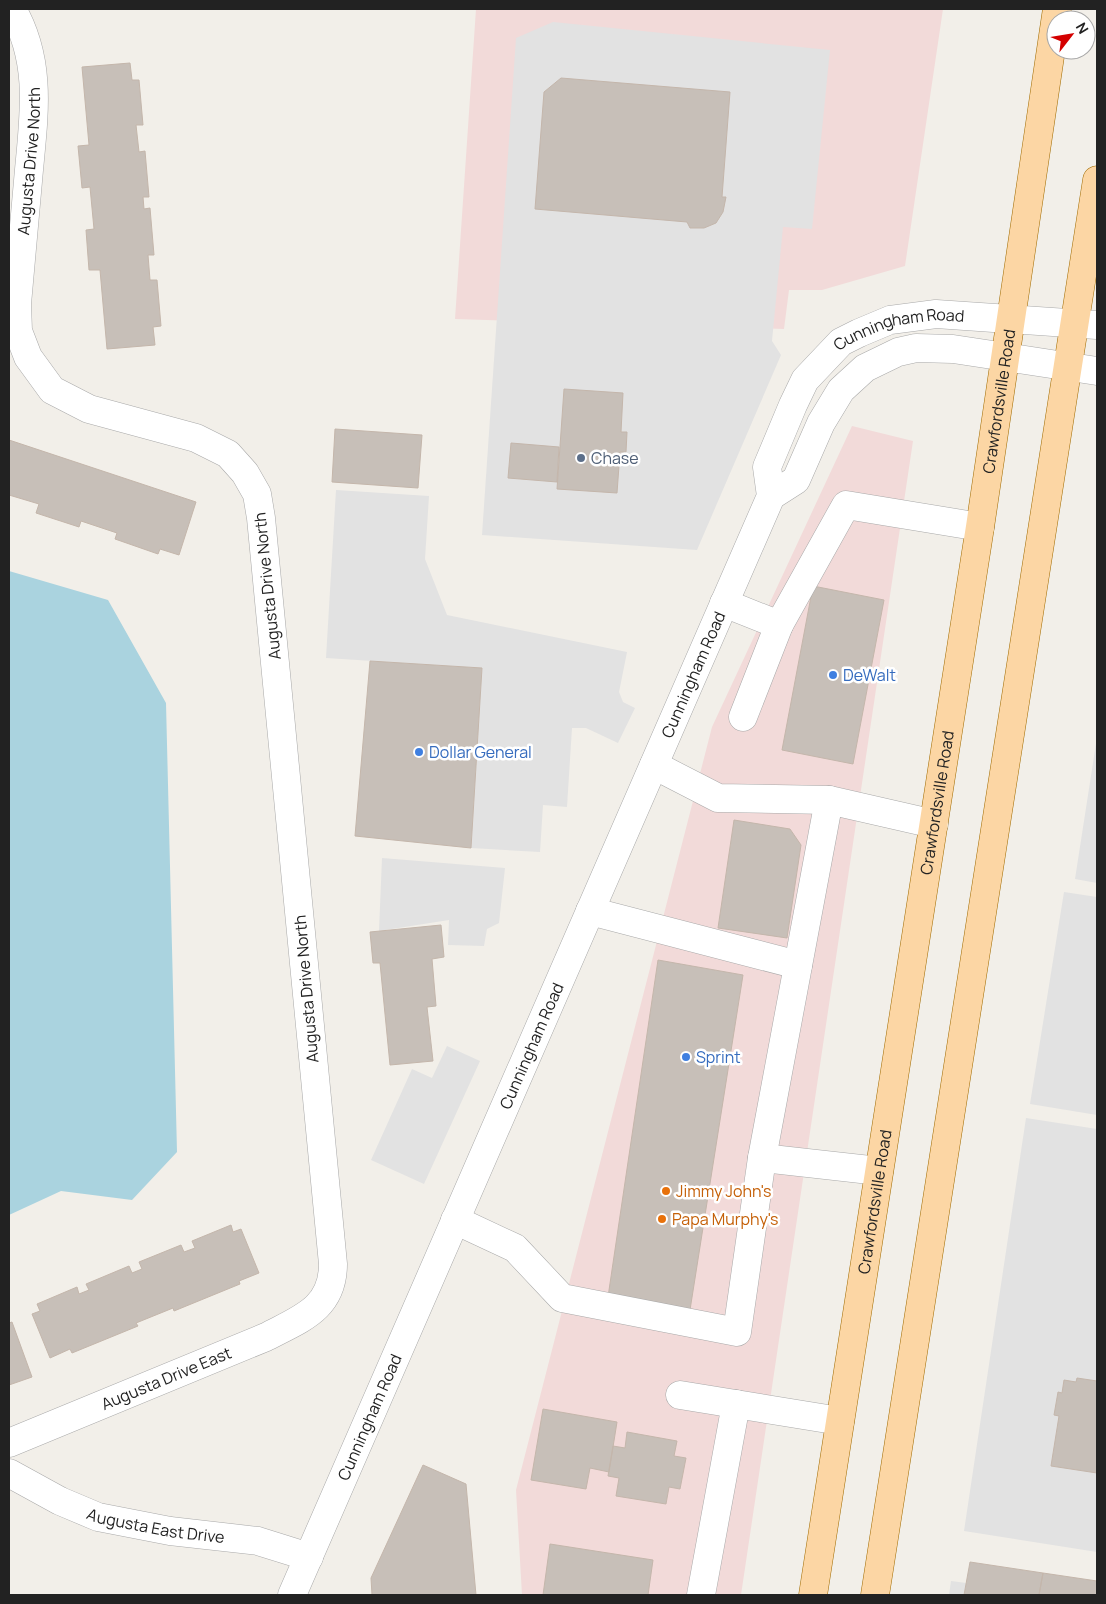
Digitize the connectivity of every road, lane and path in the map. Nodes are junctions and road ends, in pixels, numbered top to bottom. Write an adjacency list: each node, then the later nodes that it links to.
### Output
1 (12, 9): 22 (street, Augusta Drive North)
2 (1057, 9): 4 (main road, Crawfordsville Road)
3 (1097, 180): 5 (main road)
4 (1012, 319): 5 (street, Cunningham Road); 6 (main road, Crawfordsville Road); 9 (street, Cunningham Road)
5 (1085, 324): 7 (main road)
6 (1005, 357): 7 (street, Cunningham Road); 9 (street, Cunningham Road); 10 (main road, Crawfordsville Road)
7 (1067, 366): 8 (street, Cunningham Road); 32 (main road)
8 (1097, 371)
9 (771, 496): 11 (street, Cunningham Road)
10 (980, 527): 12 (street); 16 (main road, Crawfordsville Road)
11 (724, 604): 12 (street); 14 (street, Cunningham Road)
12 (779, 625): 13 (street)
13 (743, 717)
14 (654, 765): 15 (street); 17 (street, Cunningham Road)
15 (829, 800): 16 (street); 18 (street)
16 (934, 824): 20 (main road, Crawfordsville Road)
17 (590, 911): 18 (street); 21 (street, Cunningham Road)
18 (798, 965): 19 (street)
19 (762, 1158): 20 (street); 21 (street)
20 (879, 1171): 25 (main road, Crawfordsville Road)
21 (455, 1220): 28 (street, Cunningham Road)
22 (319, 1306): 26 (street, Augusta Drive East)
23 (680, 1395): 24 (street)
24 (736, 1404): 25 (street); 30 (street)
25 (840, 1420): 31 (main road, Crawfordsville Road)
26 (9, 1443)
27 (9, 1473): 28 (street, Augusta East Drive)
28 (309, 1557): 29 (street, Cunningham Road)
29 (292, 1595)
30 (701, 1595)
31 (813, 1595)
32 (875, 1595)

